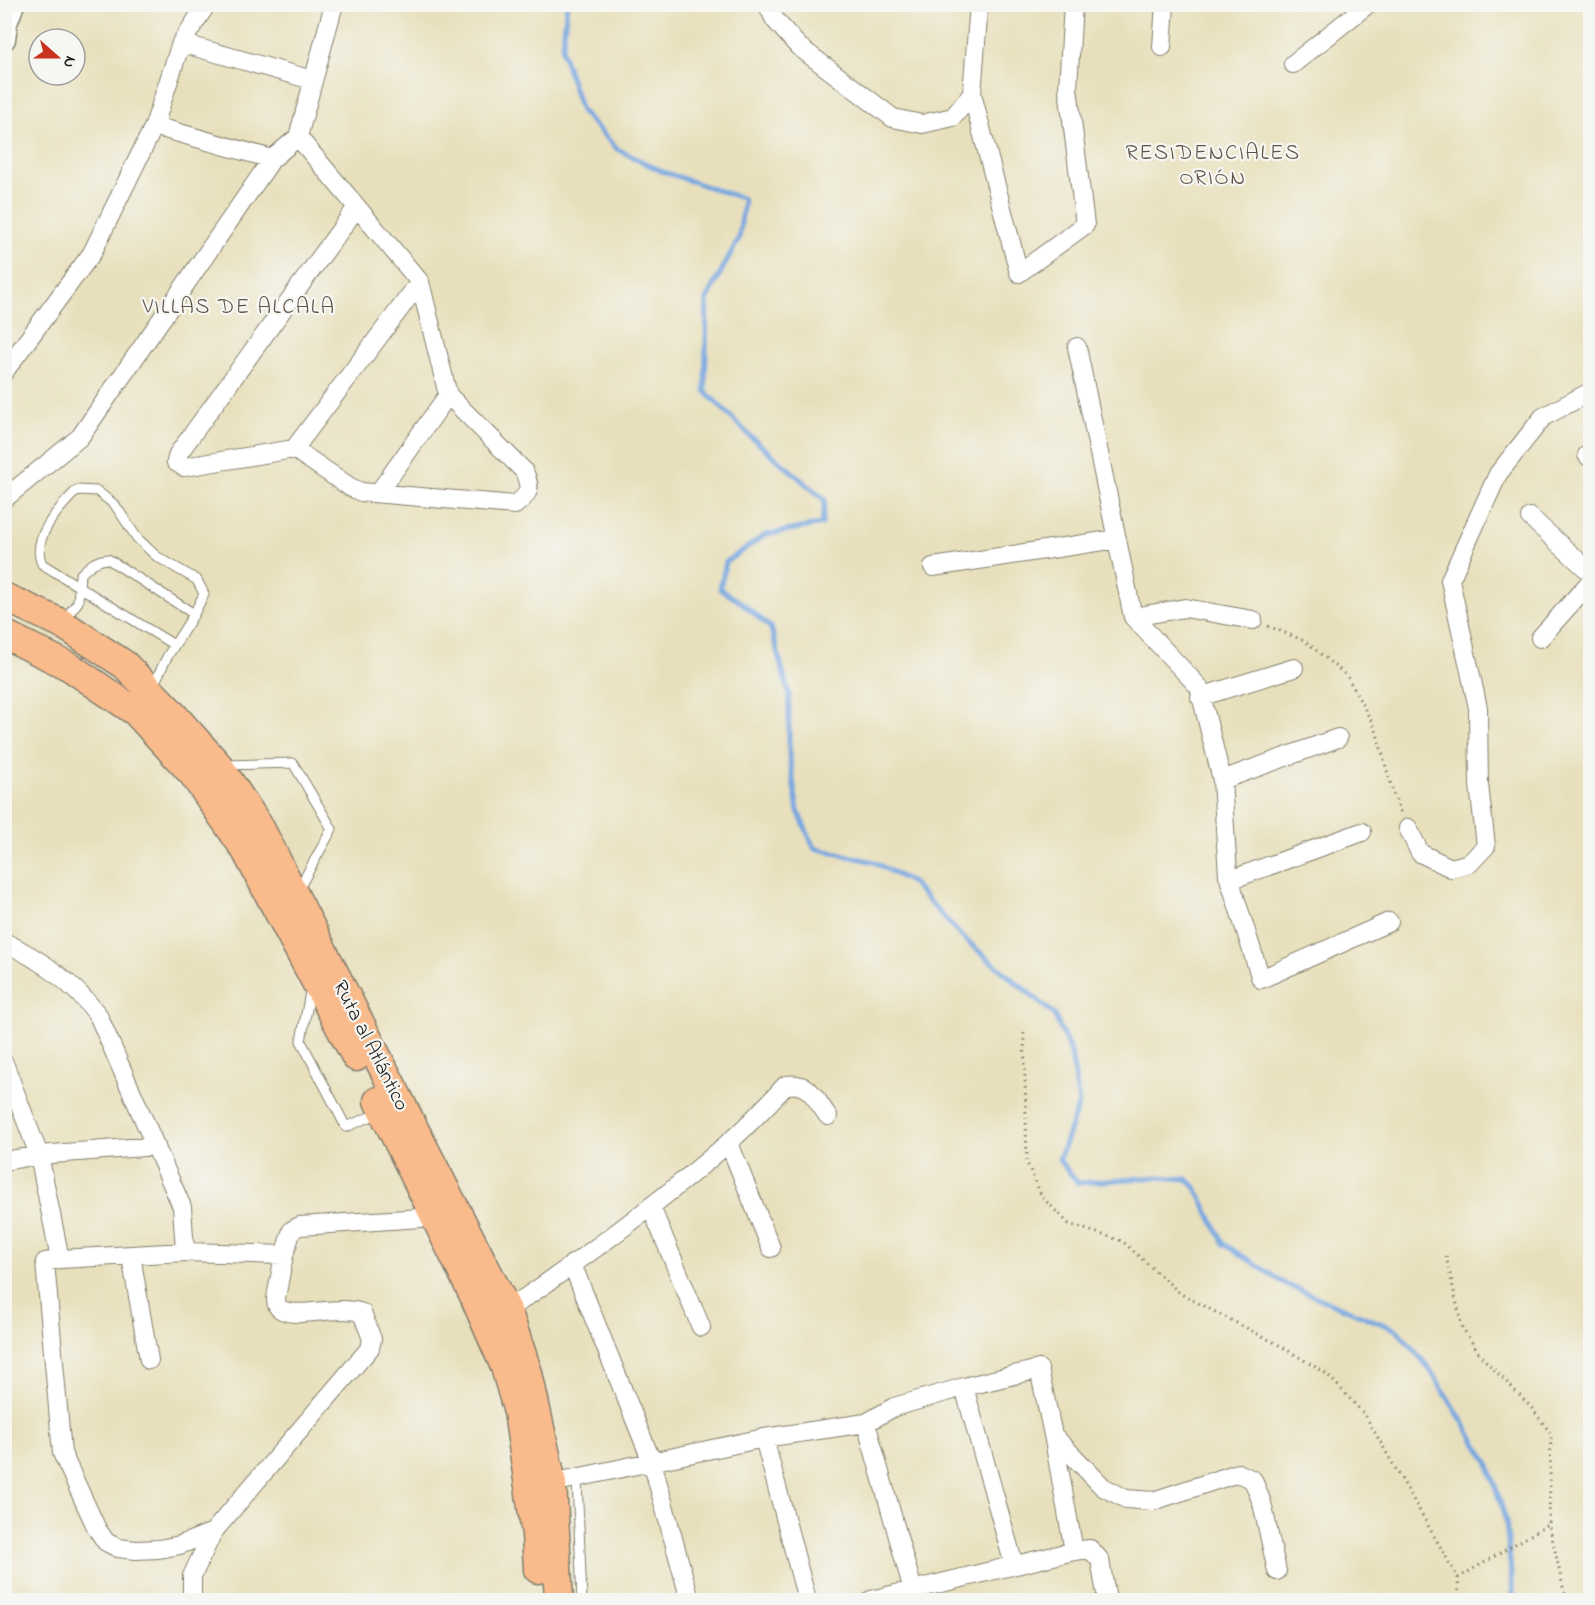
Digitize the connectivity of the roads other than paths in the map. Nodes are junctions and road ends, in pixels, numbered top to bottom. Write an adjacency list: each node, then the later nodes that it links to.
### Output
1 (207, 4): 8 (street)
2 (334, 4): 11 (street)
3 (767, 4): 12 (street)
4 (979, 4): 12 (street)
5 (1073, 4): 12 (street)
6 (1165, 4): 9 (street)
7 (1368, 4): 10 (street)
8 (182, 43): 11 (street); 13 (street)
9 (1162, 47)
10 (1293, 64)
11 (312, 80): 14 (street)
12 (972, 94)
13 (154, 126): 15 (street); 19 (street)
14 (298, 137): 15 (street); 16 (street)
15 (272, 159): 24 (street)
16 (357, 207): 17 (street); 22 (street)
17 (420, 282): 21 (street); 22 (street)
18 (1077, 347): 26 (street)
19 (4, 372)
20 (1590, 392): 45 (street)
21 (448, 395): 23 (street); 23 (street)
22 (294, 449): 23 (street)
23 (379, 492)
24 (4, 499)
25 (1530, 518): 28 (street)
26 (1117, 539): 27 (street); 33 (street)
27 (933, 567)
28 (1590, 572)
29 (1590, 582): 37 (street)
30 (77, 586): 32 (lane); 32 (lane); 35 (lane); 38 (lane)
31 (4, 597): 35 (highway, Ruta al Atlántico)
32 (194, 614): 38 (lane)
33 (1133, 617): 34 (street); 41 (street)
34 (1253, 620)
35 (61, 623): 40 (highway, Ruta al Atlántico)
36 (4, 634): 51 (highway, Ruta al Atlántico)
37 (1540, 639)
38 (174, 645): 40 (lane)
39 (1294, 668): 41 (street)
40 (150, 691): 43 (highway, Ruta al Atlántico)
41 (1200, 697): 44 (street)
42 (1338, 738): 44 (street)
43 (219, 766): 48 (highway, Ruta al Atlántico); 48 (lane)
44 (1222, 780): 47 (street)
45 (1408, 828)
46 (1362, 832): 47 (street)
47 (1230, 880): 49 (street)
48 (296, 895): 67 (highway, Ruta al Atlántico)
49 (1389, 922)
50 (4, 942): 56 (street)
51 (313, 976): 53 (highway, Ruta al Atlántico); 53 (lane)
52 (4, 1063): 57 (street)
53 (384, 1111): 60 (highway, Ruta al Atlántico)
54 (828, 1116): 55 (street)
55 (729, 1143): 59 (street); 61 (street)
56 (156, 1146): 57 (street); 62 (street)
57 (39, 1155): 58 (street); 65 (street)
58 (4, 1161)
59 (651, 1207): 66 (street); 68 (street)
60 (436, 1217): 63 (street); 82 (highway, Ruta al Atlántico)
61 (771, 1248)
62 (185, 1252): 63 (street); 64 (street)
63 (284, 1255): 76 (street)
64 (131, 1256): 65 (street); 69 (street)
65 (60, 1258): 76 (street)
66 (572, 1264): 67 (street); 74 (street)
67 (507, 1310): 75 (highway, Ruta al Atlántico)
68 (701, 1327)
69 (149, 1360)
70 (964, 1387): 71 (street); 72 (street); 78 (street)
71 (866, 1423): 73 (street); 80 (street)
72 (1053, 1435): 77 (street); 79 (street)
73 (764, 1438): 74 (street); 86 (street)
74 (652, 1462): 75 (street); 85 (street)
75 (565, 1481): 83 (highway, Ruta al Atlántico); 84 (lane)
76 (213, 1532): 81 (street)
77 (1074, 1551): 78 (street); 88 (street)
78 (1014, 1565): 80 (street)
79 (1277, 1571)
80 (913, 1590): 87 (street)
81 (192, 1600)
82 (540, 1600)
83 (559, 1600)
84 (582, 1600)
85 (690, 1600)
86 (807, 1600)
87 (871, 1600)
88 (1107, 1600)

